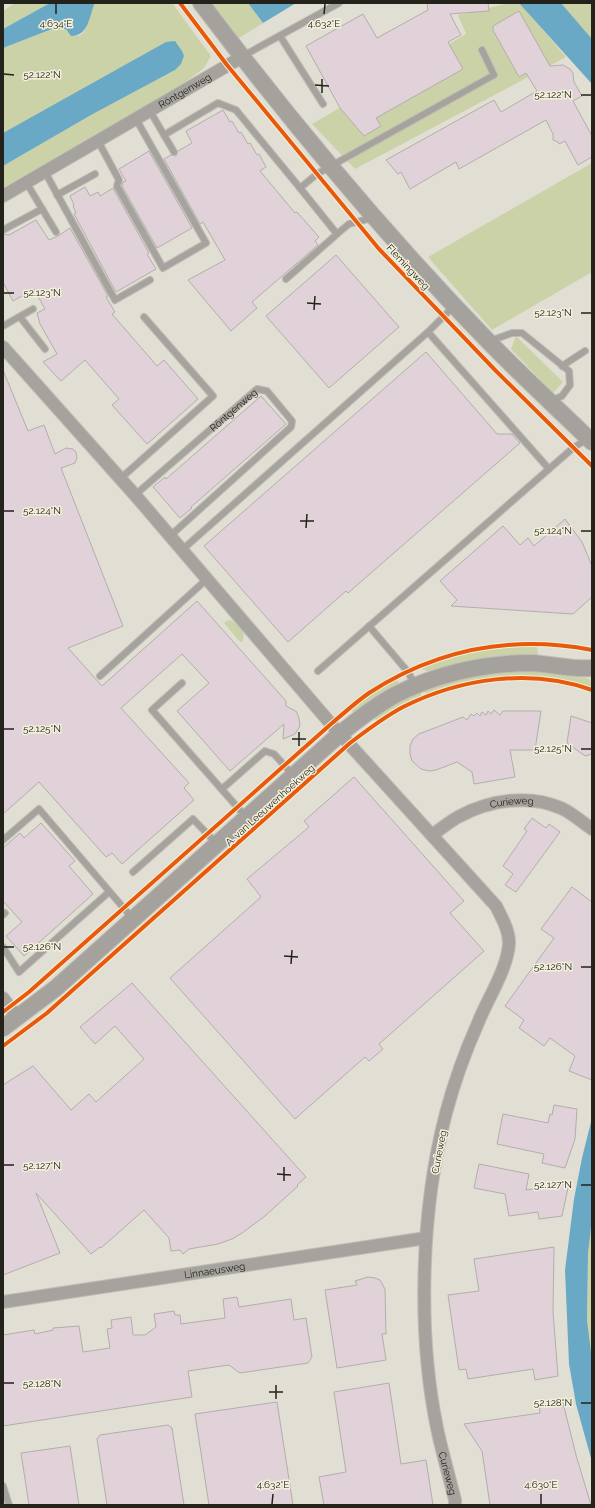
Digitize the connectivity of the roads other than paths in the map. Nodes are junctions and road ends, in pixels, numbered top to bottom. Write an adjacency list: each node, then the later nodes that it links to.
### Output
1 (201, 3): 5 (street, Flemingweg)
2 (339, 3): 3 (lane)
3 (280, 36): 5 (lane); 6 (lane)
4 (482, 50): 12 (lane)
5 (242, 57): 7 (street, Röntgenweg); 12 (street, Flemingweg)
6 (323, 104)
7 (150, 111): 8 (street, Röntgenweg); 9 (lane)
8 (136, 119): 10 (street, Röntgenweg); 10 (lane)
9 (164, 135): 11 (lane); 16 (lane)
10 (98, 141): 13 (street, Röntgenweg)
11 (174, 152)
12 (331, 166): 16 (lane); 20 (street, Flemingweg)
13 (44, 172): 15 (street, Röntgenweg); 17 (lane)
14 (94, 174): 17 (lane)
15 (26, 182): 18 (street, Röntgenweg); 19 (lane)
16 (300, 188): 23 (lane)
17 (57, 195): 25 (lane)
18 (3, 196)
19 (42, 209): 21 (lane); 22 (lane)
20 (375, 217): 23 (lane); 26 (street, Flemingweg)
21 (3, 230)
22 (56, 232)
23 (337, 234): 24 (lane)
24 (286, 279)
25 (150, 280)
26 (455, 305): 31 (lane); 32 (street, Flemingweg)
27 (33, 309): 28 (lane)
28 (20, 317): 30 (lane); 34 (lane)
29 (144, 318): 40 (lane)
30 (3, 326)
31 (428, 332): 39 (lane); 43 (lane)
32 (489, 342): 36 (lane); 37 (street, Flemingweg)
33 (3, 347): 40 (street)
34 (45, 349)
35 (585, 350): 36 (lane)
36 (562, 366): 37 (lane)
37 (550, 401): 38 (street, Flemingweg)
38 (590, 440): 39 (lane)
39 (549, 469): 45 (lane)
40 (120, 479): 41 (street)
41 (135, 495): 42 (street); 42 (lane, Röntgenweg)
42 (170, 536): 43 (street)
43 (182, 550): 44 (street)
44 (207, 579): 48 (lane); 51 (street)
45 (369, 626): 47 (lane); 50 (lane)
46 (589, 670): 50 (street, A. van Leeuwenhoekweg)
47 (318, 671)
48 (100, 676)
49 (182, 683): 53 (lane)
50 (416, 686): 51 (street, A. van Leeuwenhoekweg)
51 (341, 733): 52 (street, A. van Leeuwenhoekweg); 56 (street, Curieweg)
52 (293, 775): 53 (lane); 54 (street, A. van Leeuwenhoekweg)
53 (222, 789): 54 (lane)
54 (247, 818): 58 (street, A. van Leeuwenhoekweg)
55 (592, 829): 56 (street, Curieweg)
56 (432, 835): 66 (street, Curieweg)
57 (3, 840): 60 (lane)
58 (217, 844): 59 (lane); 61 (street, A. van Leeuwenhoekweg)
59 (133, 872)
60 (109, 892): 61 (lane); 62 (lane)
61 (133, 919): 64 (street, A. van Leeuwenhoekweg)
62 (3, 947)
63 (3, 998): 64 (street)
64 (18, 1018): 65 (street, A. van Leeuwenhoekweg)
65 (3, 1028)
66 (426, 1238): 67 (street, Linnaeusweg); 70 (street, Curieweg)
67 (3, 1302)
68 (3, 1486): 69 (lane)
69 (9, 1505)
70 (455, 1505)

